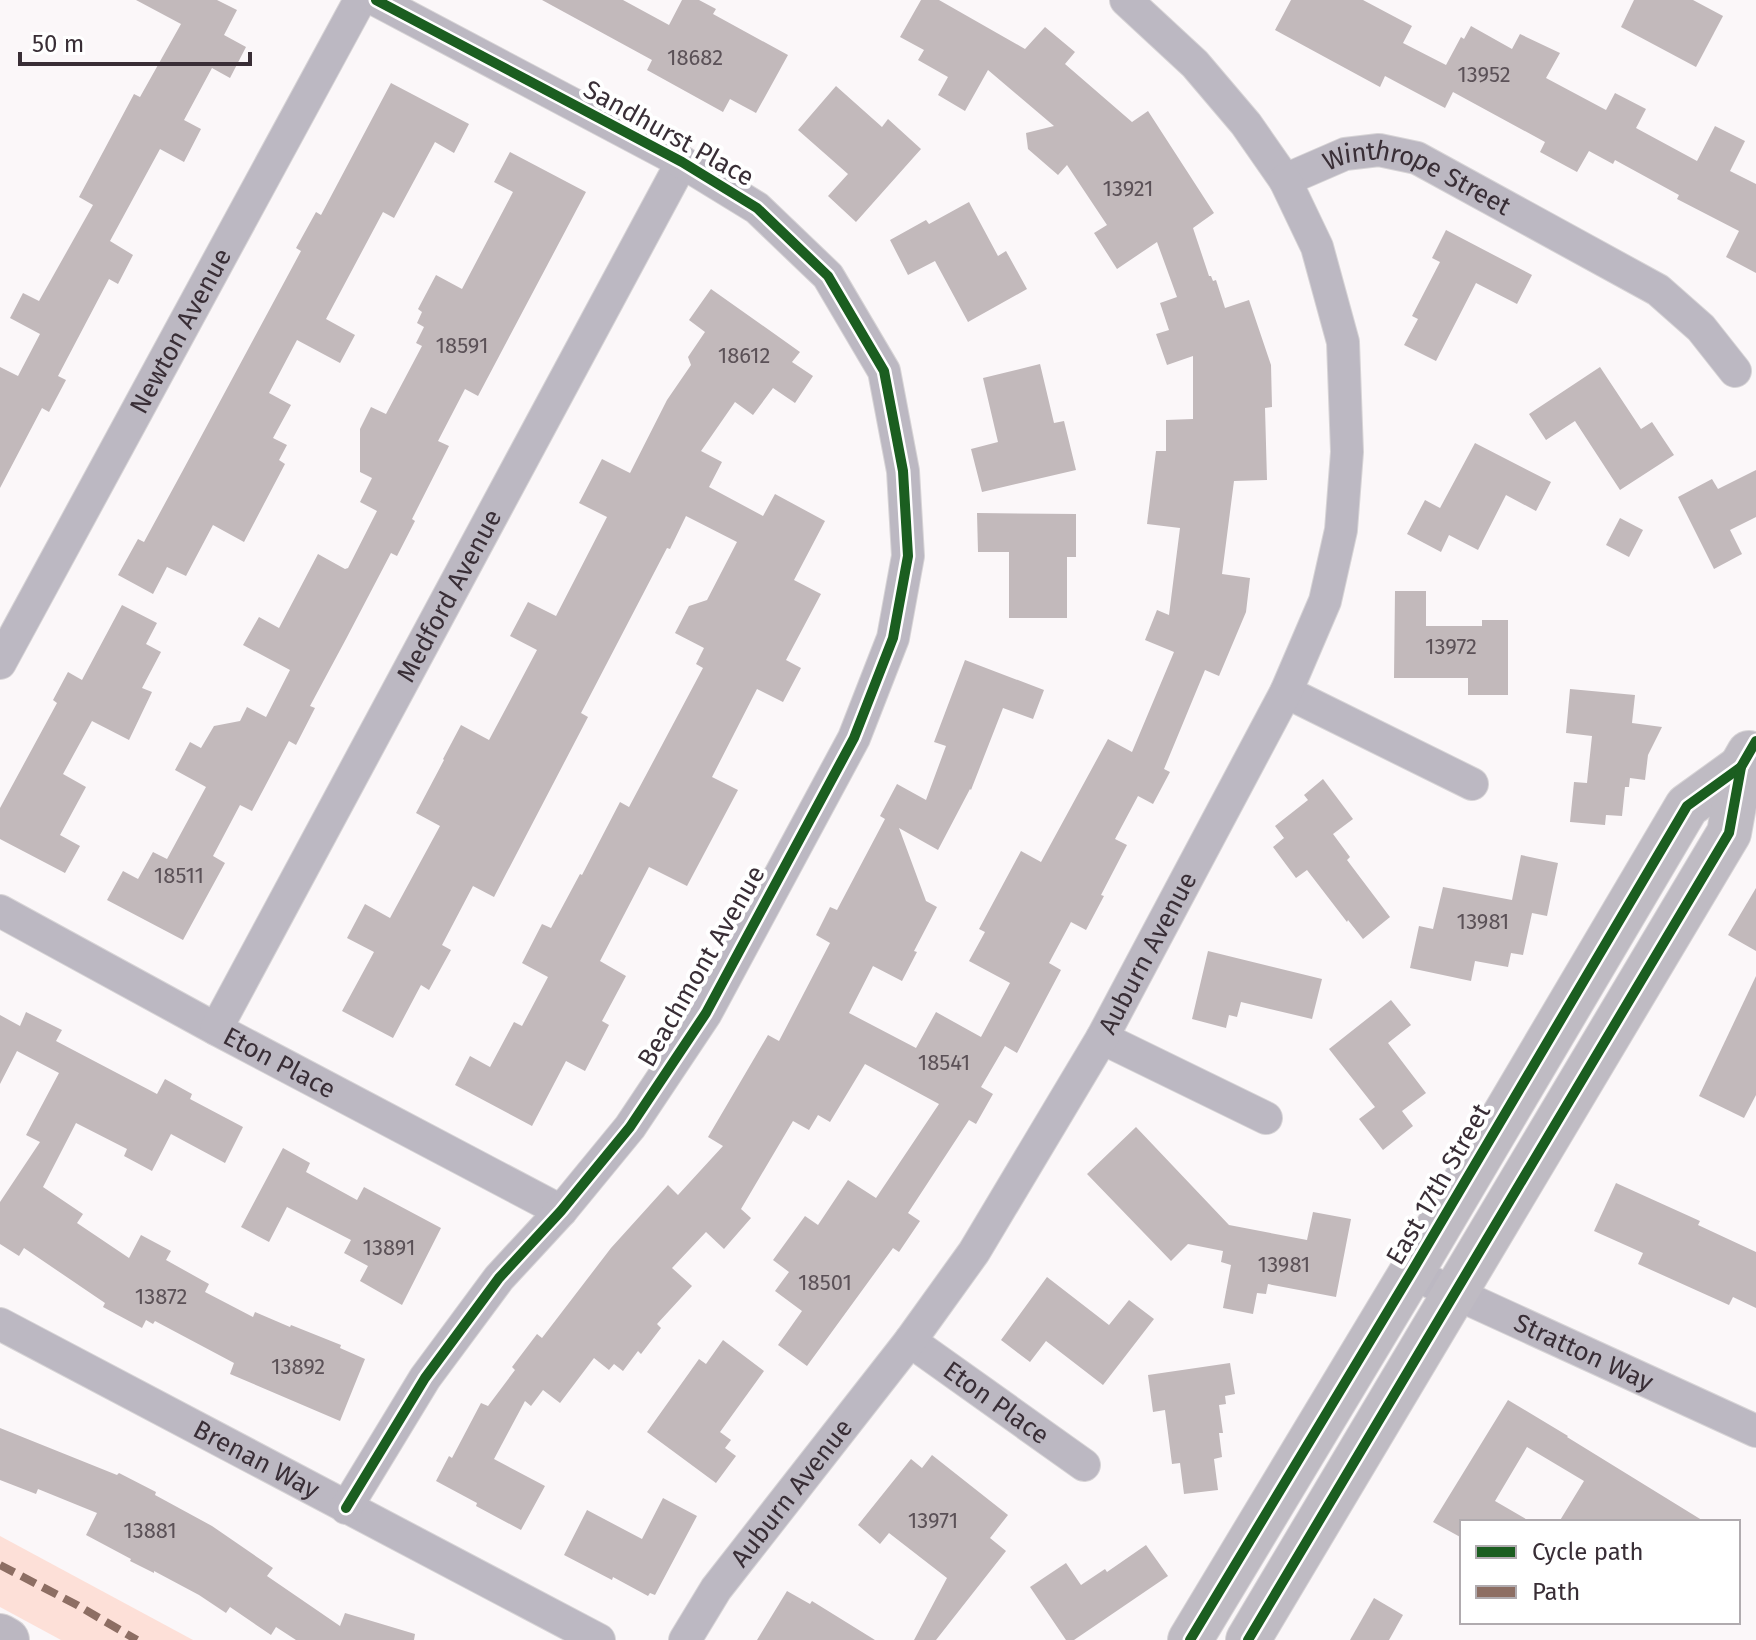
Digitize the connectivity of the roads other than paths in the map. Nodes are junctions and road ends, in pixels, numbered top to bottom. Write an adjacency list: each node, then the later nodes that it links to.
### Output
1 (360, 0): 8 (street, Newton Avenue)
2 (376, 0): 4 (street, Sandhurst Place)
3 (1126, 0): 5 (street, Winthrope Street)
4 (682, 162): 6 (street, Sandhurst Place); 13 (street, Medford Avenue)
5 (1285, 180): 7 (street, Winthrope Street); 9 (street, Auburn Avenue)
6 (884, 371): 16 (street, Beachmont Avenue)
7 (1735, 371)
8 (0, 663)
9 (1286, 692): 11 (street); 14 (street, Auburn Avenue)
10 (1751, 761): 17 (main road, East 17th Street); 18 (main road, East 17th Street)
11 (1472, 784)
12 (0, 911): 13 (street, Eton Place)
13 (216, 1029): 16 (street, Eton Place)
14 (1102, 1038): 15 (street); 20 (street, Auburn Avenue)
15 (1266, 1118)
16 (561, 1211): 23 (street, Beachmont Avenue)
17 (1411, 1273): 18 (street, Stratton Way); 28 (main road, East 17th Street)
18 (1455, 1293): 21 (street, Stratton Way); 29 (main road, East 17th Street)
19 (0, 1324): 23 (street, Brenan Way)
20 (910, 1341): 22 (street, Eton Place); 27 (street, Auburn Avenue)
21 (1756, 1431)
22 (1084, 1465)
23 (346, 1508): 26 (street, Brenan Way)
24 (0, 1636): 25 (street)
25 (7, 1640)
26 (599, 1640)
27 (685, 1640)
28 (1190, 1640)
29 (1248, 1640)

